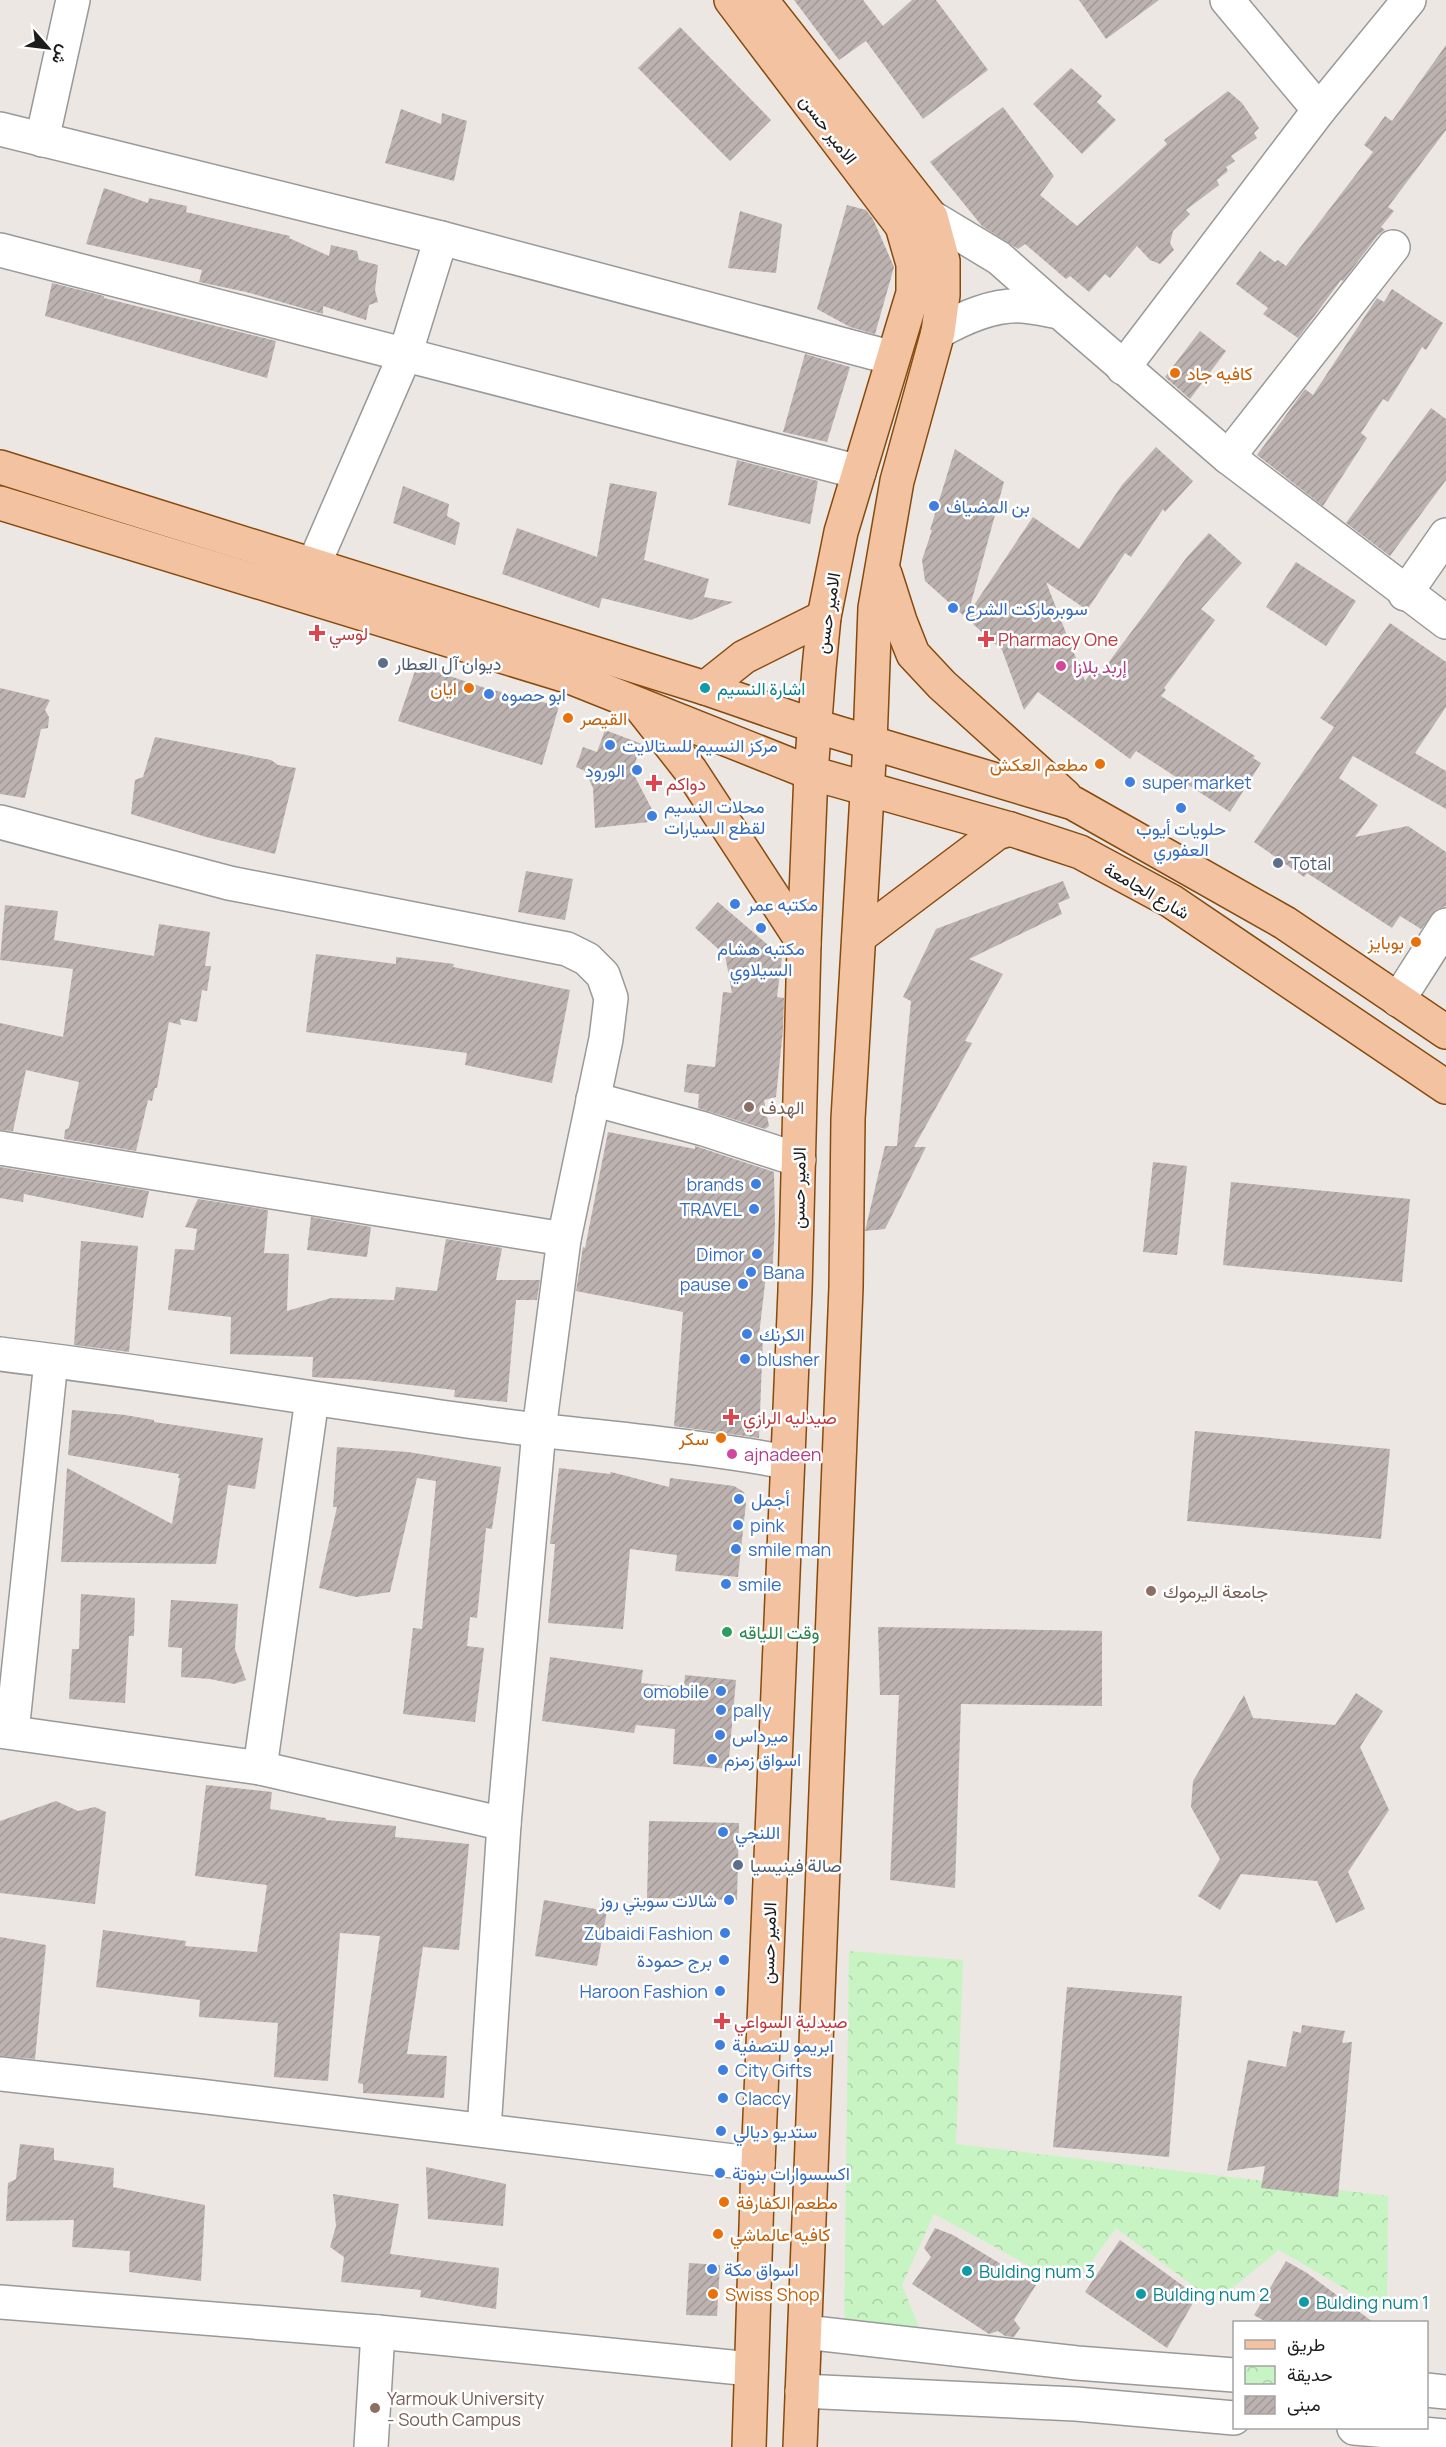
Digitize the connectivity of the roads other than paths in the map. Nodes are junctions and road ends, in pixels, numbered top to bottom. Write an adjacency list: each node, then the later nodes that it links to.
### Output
1 (73, 0): 8 (street)
2 (731, 0): 16 (main road, الامير حسن)
3 (761, 0): 9 (main road, الامير حسن)
4 (1227, 0): 6 (street)
5 (1409, 0): 6 (street)
6 (1319, 110): 17 (street)
7 (0, 129): 8 (street)
8 (42, 140): 10 (street)
9 (931, 217): 13 (street); 14 (main road, الامير حسن)
10 (441, 238): 15 (street); 16 (street)
11 (1393, 247): 18 (street)
12 (0, 250): 15 (street)
13 (1060, 312): 14 (street); 17 (street)
14 (938, 332): 24 (main road, الامير حسن)
15 (405, 355): 20 (street); 23 (street)
16 (893, 358): 20 (main road, الامير حسن)
17 (1123, 368): 18 (street)
18 (1228, 457): 25 (street)
19 (0, 467): 23 (main road)
20 (859, 472): 26 (main road, الامير حسن)
21 (0, 503): 29 (main road, شارع الجامعة)
22 (1446, 535): 25 (street)
23 (314, 564): 28 (main road)
24 (881, 564): 31 (main road, الامير حسن); 34 (main road)
25 (1405, 594): 27 (street)
26 (824, 616): 28 (main road); 30 (main road, الامير حسن)
27 (1446, 622)
28 (705, 688): 30 (main road)
29 (638, 703): 32 (main road, شارع الجامعة); 39 (main road)
30 (815, 726): 31 (main road); 32 (main road, الامير حسن)
31 (870, 743): 33 (main road, الامير حسن); 34 (main road)
32 (811, 773): 33 (main road, شارع الجامعة); 39 (main road, الامير حسن)
33 (867, 790): 36 (main road, شارع الجامعة); 38 (main road, الامير حسن)
34 (1073, 803): 40 (main road)
35 (0, 822): 43 (street)
36 (1010, 829): 38 (main road); 42 (main road, شارع الجامعة)
37 (1446, 925): 40 (street)
38 (859, 937): 60 (main road, الامير حسن)
39 (804, 944): 45 (main road, الامير حسن)
40 (1398, 1000): 41 (main road)
41 (1446, 1032)
42 (1446, 1087)
43 (593, 1099): 45 (street); 46 (street)
44 (0, 1148): 46 (street)
45 (799, 1160): 51 (main road, الامير حسن)
46 (564, 1239): 50 (street)
47 (0, 1354): 48 (street)
48 (51, 1361): 49 (street); 52 (street)
49 (312, 1399): 50 (street); 53 (street)
50 (539, 1430): 51 (street); 54 (street)
51 (787, 1462): 57 (main road, الامير حسن)
52 (6, 1731): 53 (street)
53 (260, 1768): 54 (street)
54 (504, 1824): 56 (street)
55 (0, 2074): 56 (street)
56 (484, 2130): 57 (street)
57 (758, 2164): 62 (main road, الامير حسن)
58 (0, 2302): 59 (street)
59 (378, 2332): 62 (street); 71 (street)
60 (806, 2332): 61 (street); 65 (main road, الامير حسن)
61 (1077, 2363): 63 (street); 67 (street)
62 (752, 2369): 72 (main road, الامير حسن)
63 (1233, 2375)
64 (1428, 2390): 66 (street)
65 (802, 2391): 67 (street); 73 (main road, الامير حسن)
66 (1446, 2392)
67 (1076, 2404): 68 (street)
68 (1233, 2418)
69 (1374, 2429): 70 (street)
70 (1446, 2436)
71 (371, 2447)
72 (749, 2447)
73 (800, 2447)

